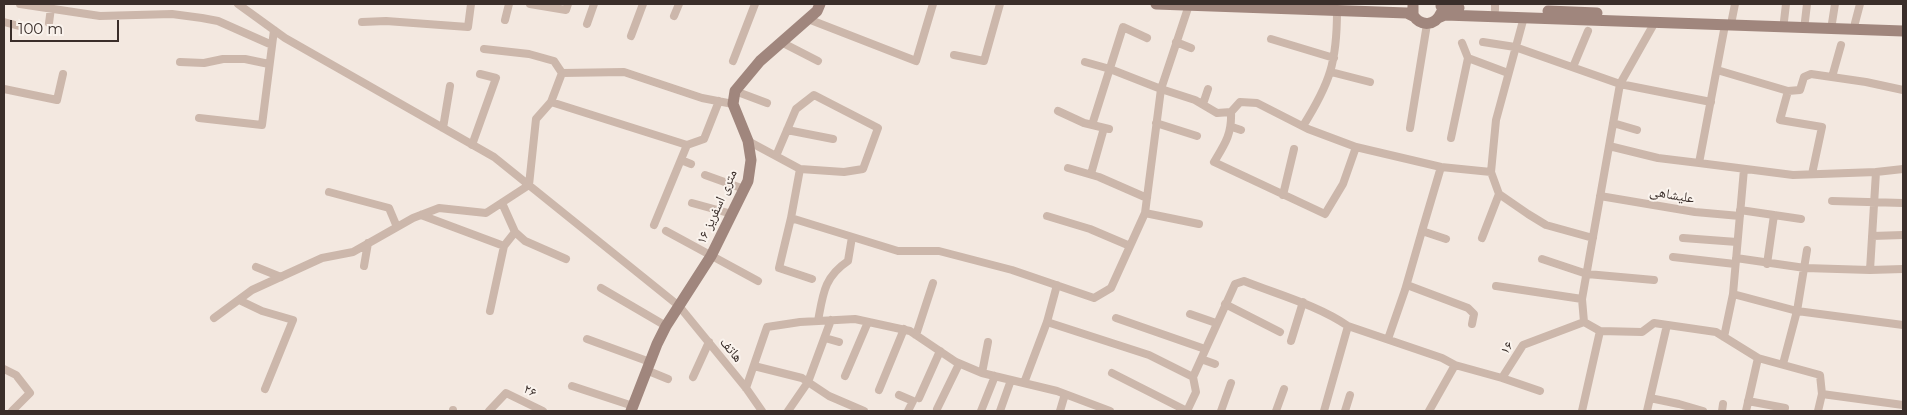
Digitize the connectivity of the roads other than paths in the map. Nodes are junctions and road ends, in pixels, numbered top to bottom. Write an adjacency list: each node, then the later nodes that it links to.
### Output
1 (20, 4): 24 (street)
2 (238, 4): 47 (street, هاتف)
3 (472, 4): 36 (street)
4 (509, 4): 33 (street)
5 (530, 4): 6 (street)
6 (568, 4)
7 (594, 4): 42 (street)
8 (643, 4): 50 (street)
9 (679, 4): 29 (street)
10 (755, 4): 65 (street)
11 (820, 4): 32 (main road)
12 (933, 4): 32 (street)
13 (1000, 4): 62 (street)
14 (1156, 4): 21 (main road)
15 (1357, 4): 25 (main road)
16 (1735, 4): 38 (street)
17 (1786, 4): 34 (street)
18 (1807, 4): 39 (street)
19 (1835, 4): 40 (street)
20 (1860, 4): 44 (street)
21 (1189, 5): 28 (main road); 54 (street)
22 (1440, 5): 23 (main road); 31 (main road)
23 (1495, 7): 26 (main road)
24 (51, 8): 41 (street); 57 (street)
25 (1413, 8): 28 (main road); 43 (main road)
26 (1577, 8): 27 (main road)
27 (1598, 8): 38 (main road)
28 (1337, 11): 63 (street)
29 (674, 16)
30 (1524, 17): 31 (main road); 37 (main road); 59 (street)
31 (1438, 18): 43 (main road)
32 (808, 19): 53 (main road)
33 (505, 20)
34 (1784, 21): 38 (main road); 39 (main road)
35 (4, 22): 46 (street)
36 (362, 22)
37 (1655, 22): 38 (main road); 80 (street)
38 (1729, 22): 49 (main road); 72 (street)
39 (1805, 22): 40 (main road)
40 (1832, 22): 44 (main road)
41 (49, 23)
42 (587, 24)
43 (1427, 24): 103 (street)
44 (1855, 24): 45 (main road)
45 (1903, 25)
46 (18, 26)
47 (274, 30): 57 (street); 102 (street, هاتف)
48 (1588, 31): 70 (street)
49 (1903, 32)
50 (631, 36)
51 (1147, 38): 71 (street)
52 (1271, 39): 63 (street)
53 (781, 42): 66 (street); 87 (main road)
54 (1176, 42): 60 (street); 83 (street)
55 (1483, 42): 59 (street)
56 (1462, 43): 64 (street)
57 (272, 45): 69 (street)
58 (1841, 45): 78 (street)
59 (1515, 47): 70 (street); 74 (street)
60 (1191, 48)
61 (484, 49): 75 (street)
62 (954, 55)
63 (1334, 58): 73 (street)
64 (1468, 58): 74 (street); 108 (street)
65 (733, 61)
66 (818, 61)
67 (180, 62): 69 (street)
68 (1085, 62): 71 (street)
69 (269, 64): 96 (street)
70 (1573, 67): 80 (street)
71 (1110, 69): 83 (street); 99 (street)
72 (1717, 70): 86 (street); 90 (street)
73 (1331, 72): 79 (street); 100 (street)
74 (1508, 72): 125 (street)
75 (562, 73): 88 (street); 89 (street)
76 (63, 74): 82 (street)
77 (480, 74): 111 (street)
78 (1832, 76): 85 (street); 86 (street)
79 (1370, 82)
80 (1620, 84): 90 (street); 98 (street)
81 (450, 86): 102 (street)
82 (4, 89)
83 (1161, 89): 93 (street); 97 (street)
84 (1208, 89): 93 (street)
85 (1903, 90)
86 (1788, 91): 128 (street)
87 (735, 92): 91 (street); 92 (main road)
88 (719, 101): 92 (street); 112 (street)
89 (551, 102): 112 (street); 130 (street)
90 (1711, 102): 118 (street)
91 (767, 103)
92 (733, 104): 110 (main road, ۱۶ متری اسفریز)
93 (1203, 104): 95 (street)
94 (1058, 111): 99 (street)
95 (1231, 112): 100 (street); 101 (street)
96 (199, 118)
97 (1156, 123): 107 (street); 136 (street)
98 (1613, 123): 106 (street); 113 (street)
99 (1092, 125): 127 (street)
100 (1303, 126): 114 (street)
101 (1232, 127): 105 (street); 134 (street)
102 (444, 128): 111 (street, هاتف)
103 (1410, 128)
104 (787, 130): 109 (street); 116 (street); 122 (street)
105 (1242, 130)
106 (1637, 130)
107 (1197, 136)
108 (1451, 138)
109 (833, 139)
110 (748, 141): 116 (street); 131 (main road, ۱۶ متری اسفریز)
111 (472, 145): 130 (street, هاتف)
112 (687, 145): 117 (street)
113 (1609, 146): 118 (street); 135 (street)
114 (1356, 147): 120 (street); 134 (street)
115 (1294, 149): 134 (street)
116 (776, 156): 122 (street)
117 (681, 160): 119 (street); 151 (street)
118 (1699, 163): 123 (street)
119 (690, 164)
120 (1441, 167): 125 (street); 154 (street)
121 (1068, 168): 127 (street)
122 (800, 169): 148 (street)
123 (1744, 169): 128 (street); 143 (street)
124 (1903, 169): 126 (street)
125 (1491, 172): 133 (street)
126 (1876, 172): 128 (street); 139 (street)
127 (1091, 174): 136 (street)
128 (1812, 174)
129 (705, 175): 131 (street)
130 (529, 185): 138 (street); 194 (street, هاتف)
131 (744, 189): 145 (main road, ۱۶ متری اسفریز)
132 (329, 192): 152 (street)
133 (1499, 194): 159 (street); 160 (street)
134 (1283, 195)
135 (1600, 196): 143 (street, علیشاهی); 160 (street)
136 (1147, 198): 142 (street)
137 (1832, 201): 139 (street)
138 (502, 202): 144 (street); 155 (street)
139 (1874, 202): 141 (street); 157 (street)
140 (692, 203): 145 (street)
141 (1903, 203)
142 (1145, 213): 150 (street); 166 (street)
143 (1740, 213): 146 (street, علیشاهی); 163 (street)
144 (421, 214): 152 (street); 165 (street)
145 (732, 214): 168 (main road, ۱۶ متری اسفریز)
146 (1774, 215): 149 (street, علیشاهی); 173 (street)
147 (1047, 216): 166 (street)
148 (790, 218): 158 (street); 181 (street)
149 (1801, 219)
150 (1199, 224)
151 (654, 225)
152 (397, 227): 164 (street)
153 (666, 231): 168 (street)
154 (1422, 231): 162 (street); 186 (street)
155 (515, 232): 165 (street); 170 (street)
156 (1903, 235): 157 (street)
157 (1872, 236): 178 (street)
158 (852, 237): 185 (street); 201 (street)
159 (1482, 238)
160 (1593, 238): 179 (street)
161 (1683, 238): 163 (street)
162 (1446, 239)
163 (1738, 242): 172 (street)
164 (368, 243): 174 (street); 180 (street)
165 (504, 246): 195 (street)
166 (1130, 246): 185 (street)
167 (1807, 250): 176 (street)
168 (711, 256): 183 (street); 194 (main road, ۱۶ متری اسفریز)
169 (1673, 257): 172 (street)
170 (566, 259)
171 (1542, 259): 179 (street)
172 (1736, 261): 173 (street); 189 (street)
173 (1767, 264): 176 (street)
174 (364, 266)
175 (256, 267): 180 (street)
176 (1806, 268): 178 (street); 196 (street)
177 (1903, 269): 178 (street)
178 (1870, 270)
179 (1587, 274): 182 (street); 190 (street)
180 (281, 277): 191 (street)
181 (812, 279)
182 (1654, 280)
183 (758, 281)
184 (933, 284): 214 (street)
185 (1057, 285): 203 (street)
186 (1406, 285): 206 (street); 218 (street)
187 (1496, 286): 190 (street)
188 (601, 288): 209 (street)
189 (1733, 294): 196 (street); 215 (street)
190 (1582, 299): 204 (street)
191 (239, 300): 198 (street); 249 (street)
192 (1303, 302): 193 (street); 210 (street); 219 (street)
193 (1225, 304): 205 (street); 213 (street)
194 (679, 306): 209 (main road, ۱۶ متری اسفریز); 220 (street, هاتف)
195 (490, 311)
196 (1797, 311): 208 (street); 229 (street)
197 (1190, 314): 205 (street)
198 (214, 318)
199 (1116, 318): 223 (street)
200 (831, 320): 201 (street); 202 (street); 217 (street)
201 (818, 321): 232 (street)
202 (868, 322): 211 (street); 236 (street)
203 (1047, 322): 239 (street); 245 (street)
204 (1584, 322): 212 (street); 240 (street, ۱۶)
205 (1216, 323): 223 (street)
206 (1472, 324)
207 (1667, 325): 212 (street); 215 (street); 257 (street)
208 (1903, 325)
209 (666, 326): 231 (main road, ۱۶ متری اسفریز)
210 (1348, 326): 218 (street); 277 (street)
211 (904, 329): 214 (street); 250 (street)
212 (1600, 331): 280 (street)
213 (1280, 332)
214 (916, 334): 224 (street)
215 (1724, 337): 225 (street)
216 (587, 338): 231 (street)
217 (825, 338): 221 (street); 243 (street)
218 (1388, 339): 230 (street)
219 (1291, 341)
220 (709, 342): 238 (street); 247 (street, هاتف)
221 (839, 342)
222 (988, 342): 234 (street)
223 (1205, 349): 226 (street)
224 (940, 351): 227 (street); 256 (street)
225 (1758, 358): 229 (street); 258 (street)
226 (1201, 359): 228 (street); 239 (street)
227 (959, 364): 234 (street); 262 (street)
228 (1215, 364)
229 (1783, 364): 253 (street)
230 (1455, 365): 240 (street); 279 (street)
231 (648, 366): 241 (street); 260 (main road, ۱۶ متری اسفریز)
232 (754, 366): 243 (street); 247 (street)
233 (4, 369): 263 (street)
234 (982, 373): 237 (street)
235 (1112, 373): 274 (street)
236 (845, 376)
237 (995, 376): 242 (street); 270 (street)
238 (693, 377)
239 (1193, 377): 274 (street)
240 (1502, 378): 251 (street)
241 (668, 379)
242 (1011, 380): 245 (street); 271 (street)
243 (808, 382): 267 (street); 268 (street)
244 (1231, 383): 275 (street)
245 (1024, 384): 252 (street)
246 (572, 386): 260 (street)
247 (746, 388): 266 (street, هاتف)
248 (1284, 389): 276 (street)
249 (265, 390)
250 (879, 390)
251 (1540, 391)
252 (1065, 394): 272 (street); 273 (street)
253 (1822, 394): 259 (street); 284 (street)
254 (898, 395): 269 (street)
255 (1350, 395): 278 (street)
256 (919, 398)
257 (1650, 398): 281 (street); 282 (street)
258 (1748, 401): 261 (street); 283 (street)
259 (1903, 405)
260 (632, 408)
261 (1785, 408)
262 (936, 409)
263 (12, 411)
264 (489, 411): 265 (street, ۲۶)
265 (543, 411)
266 (762, 411)
267 (788, 411)
268 (864, 411)
269 (908, 411)
270 (981, 411)
271 (1000, 411)
272 (1060, 411)
273 (1110, 411)
274 (1187, 411)
275 (1221, 411)
276 (1276, 411)
277 (1324, 411)
278 (1345, 411)
279 (1429, 411)
280 (1582, 411)
281 (1647, 411)
282 (1703, 411)
283 (1746, 411)
284 (1818, 411)

